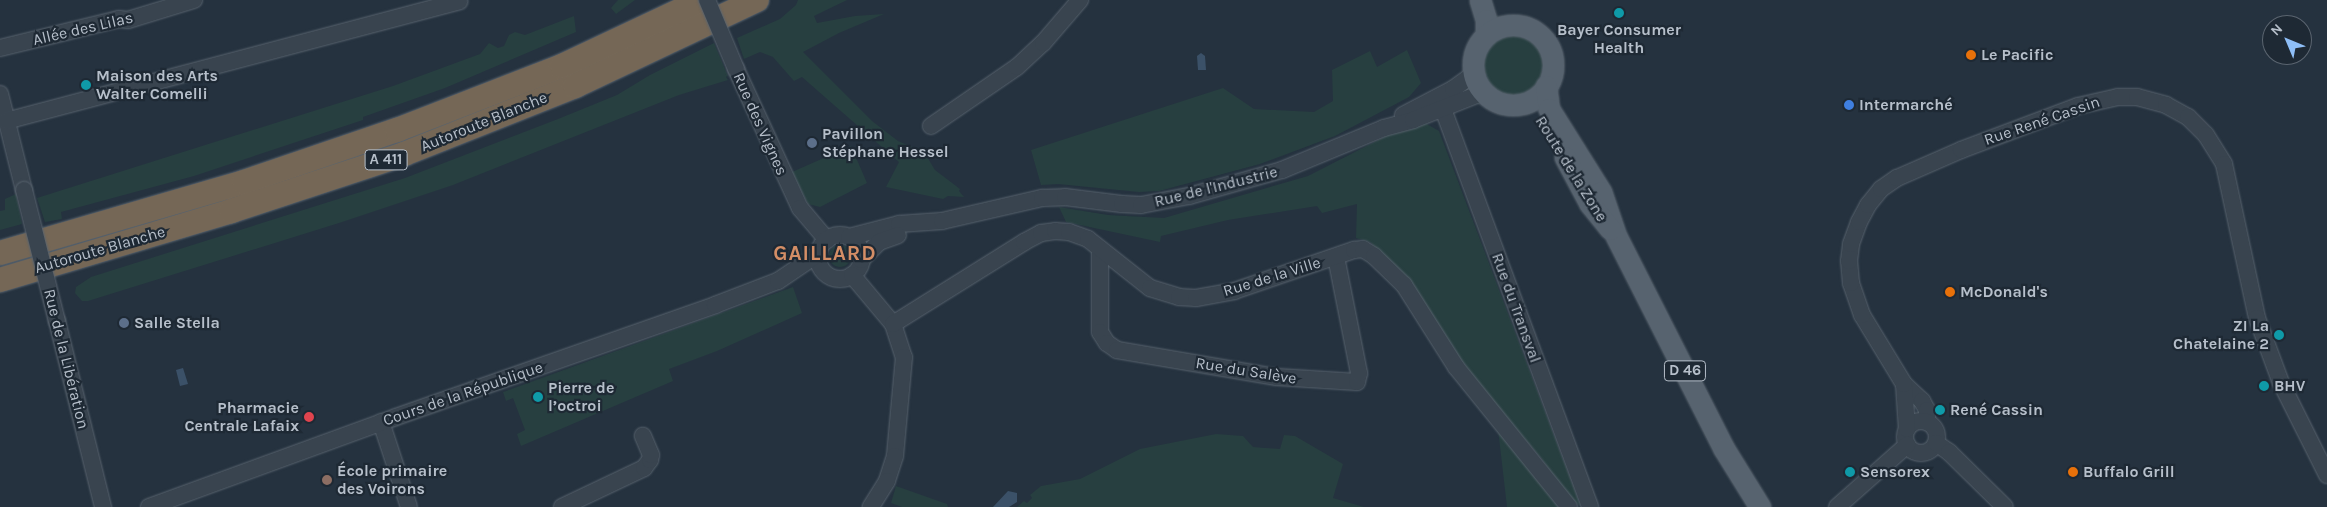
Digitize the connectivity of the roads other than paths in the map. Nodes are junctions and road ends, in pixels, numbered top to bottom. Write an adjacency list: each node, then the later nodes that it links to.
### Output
1 (194, 0): 11 (street, Allée des Lilas)
2 (702, 0): 25 (highway, Autoroute Blanche / A 411)
3 (708, 0): 23 (street, Rue des Vignes, bridge)
4 (757, 0): 31 (highway, Autoroute Blanche / A 411)
5 (1080, 0): 18 (street)
6 (1480, 0): 10 (main road)
7 (1493, 0): 9 (main road)
8 (459, 1): 17 (street)
9 (1508, 26): 10 (main road); 13 (main road)
10 (1486, 35): 12 (main road)
11 (0, 48)
12 (1479, 83): 15 (main road); 16 (street, Rue de l'Industrie); 19 (street, Rue de l'Industrie)
13 (1546, 86): 15 (main road); 21 (main road, Route de la Zone / D 46)
14 (0, 94): 17 (street, Rue de la Libération)
15 (1527, 102): 21 (main road, Route de la Zone / D 46)
16 (1443, 109): 19 (street, Rue de l'Industrie); 50 (street, Rue du Transval)
17 (6, 121): 44 (street, Rue de la Libération, bridge)
18 (932, 126)
19 (1384, 128): 20 (street, Rue de l'Industrie)
20 (1011, 206): 22 (street, Rue de l'Industrie); 28 (street, Rue de l'Industrie)
21 (1616, 236): 43 (main road, Route de la Zone / D 46)
22 (849, 237): 23 (street); 28 (street)
23 (826, 240): 26 (street)
24 (1100, 249): 27 (street, Rue de la Ville); 27 (street, Rue du Salève); 33 (street, Rue de la Ville)
25 (0, 253)
26 (818, 254): 29 (street); 32 (street, Cours de la République)
27 (1336, 257): 49 (street, Rue de la Ville)
28 (861, 260): 30 (street)
29 (827, 274): 30 (street); 32 (street, Cours de la République)
30 (852, 275): 33 (street)
31 (0, 280)
32 (778, 281): 35 (street, Cours de la République)
33 (893, 324): 48 (street)
34 (1904, 384): 36 (street, Rue René Cassin); 37 (street, Rue René Cassin); 41 (street, Rue René Cassin)
35 (381, 422): 45 (street, Cours de la République); 46 (street)
36 (1927, 422): 37 (street); 39 (street, Rue René Cassin)
37 (1907, 428): 40 (street, Rue René Cassin)
38 (644, 436): 47 (street)
39 (1936, 443): 40 (street); 51 (street, Rue René Cassin)
40 (1907, 445): 42 (street)
41 (2327, 475)
42 (1842, 503)
43 (1761, 506)
44 (103, 507)
45 (149, 507)
46 (409, 507)
47 (562, 507)
48 (871, 507)
49 (1569, 507)
50 (1590, 507)
51 (2005, 507)

